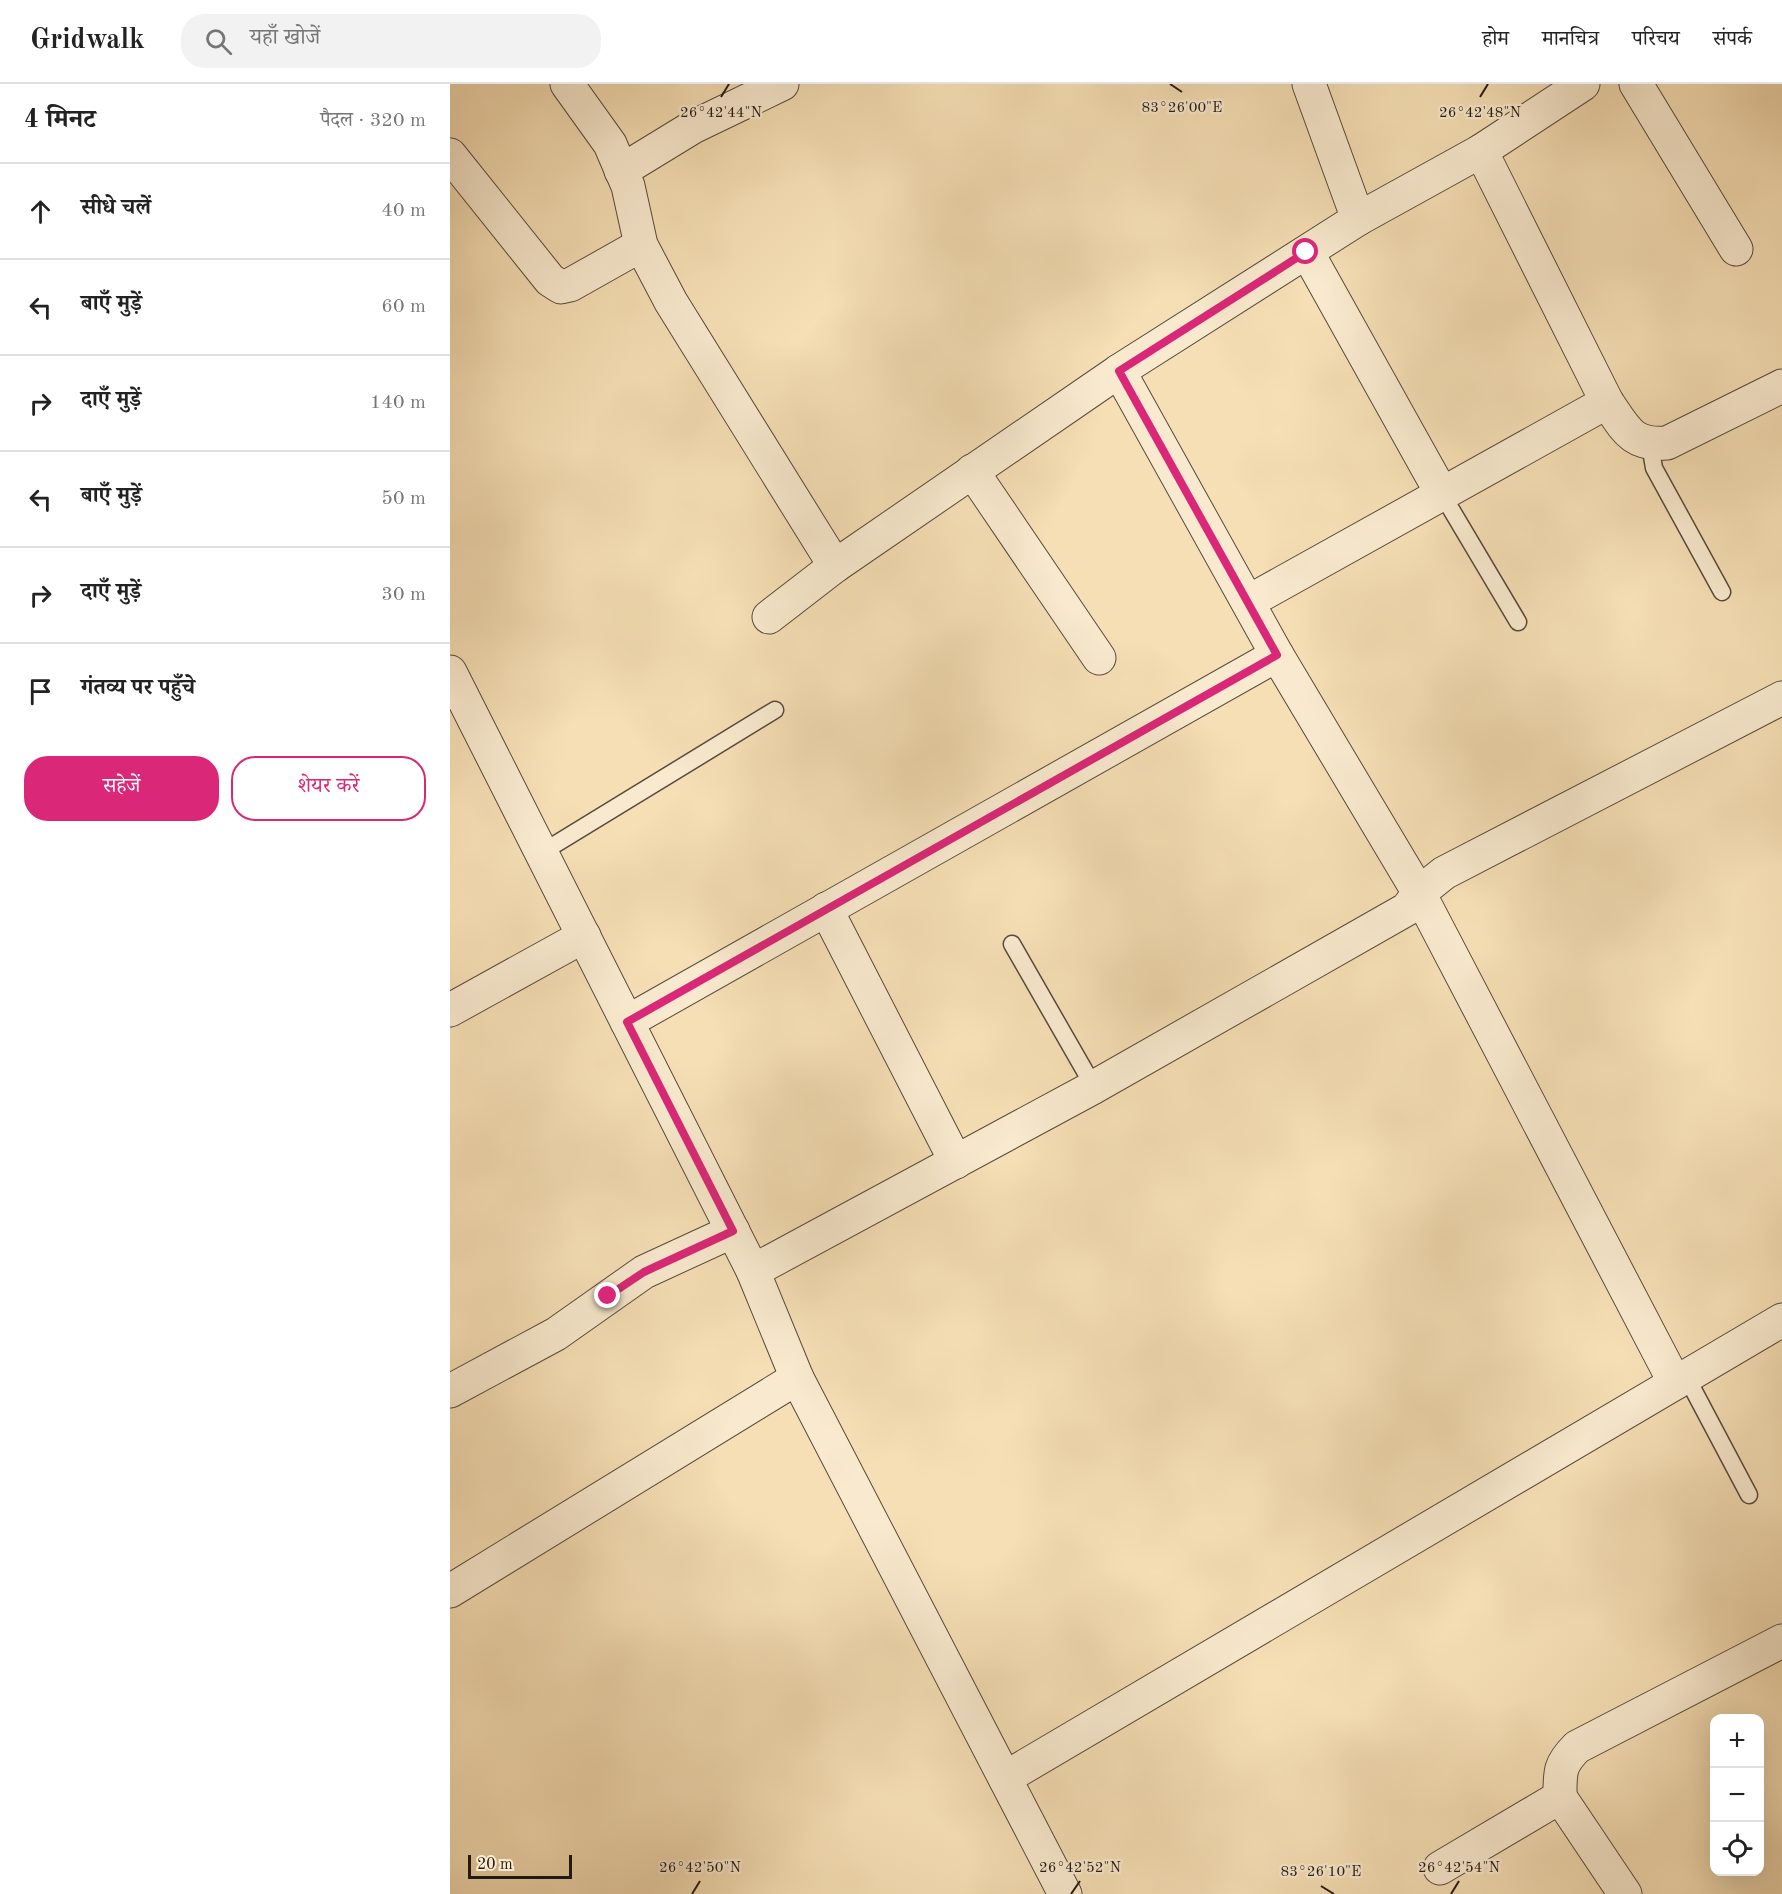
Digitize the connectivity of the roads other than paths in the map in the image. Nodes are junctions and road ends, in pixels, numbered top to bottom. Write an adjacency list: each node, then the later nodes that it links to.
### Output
1 (567, 84): 8 (street)
2 (782, 84): 8 (street)
3 (1309, 84): 9 (street)
4 (1582, 84): 6 (street)
5 (1635, 84): 11 (street)
6 (1481, 151): 9 (street); 15 (street)
7 (450, 154): 10 (street)
8 (621, 171): 10 (street)
9 (1358, 219): 12 (street)
10 (641, 245): 19 (street)
11 (1736, 249)
12 (1306, 252): 13 (street); 18 (street)
13 (1119, 371): 17 (street); 21 (street)
14 (1782, 386): 16 (street)
15 (1607, 402): 16 (street); 18 (street)
16 (1650, 444): 20 (lane)
17 (972, 471): 19 (street); 25 (street)
18 (1442, 494): 21 (street); 23 (lane)
19 (835, 566): 22 (street)
20 (1722, 592)
21 (1248, 602): 24 (street)
22 (769, 617)
23 (1518, 622)
24 (1277, 655): 30 (street); 31 (street)
25 (1099, 658)
26 (450, 672): 29 (street)
27 (1782, 698): 30 (street)
28 (775, 710): 29 (lane)
29 (541, 853): 32 (street)
30 (1419, 893): 36 (street); 42 (street)
31 (826, 909): 35 (street); 37 (street)
32 (584, 936): 34 (street); 35 (street)
33 (1012, 944): 36 (lane)
34 (450, 1010)
35 (627, 1022): 38 (street)
36 (1094, 1087): 37 (street)
37 (956, 1162): 39 (street)
38 (733, 1231): 39 (street); 43 (street)
39 (753, 1271): 41 (street)
40 (1782, 1320): 42 (street)
41 (798, 1378): 45 (street); 47 (street)
42 (1681, 1379): 44 (lane); 47 (street)
43 (450, 1391)
44 (1749, 1495)
45 (450, 1591)
46 (1782, 1641): 48 (street)
47 (1005, 1778): 50 (street)
48 (1560, 1797): 49 (street); 51 (street)
49 (1440, 1868)
50 (1065, 1894)
51 (1625, 1894)

